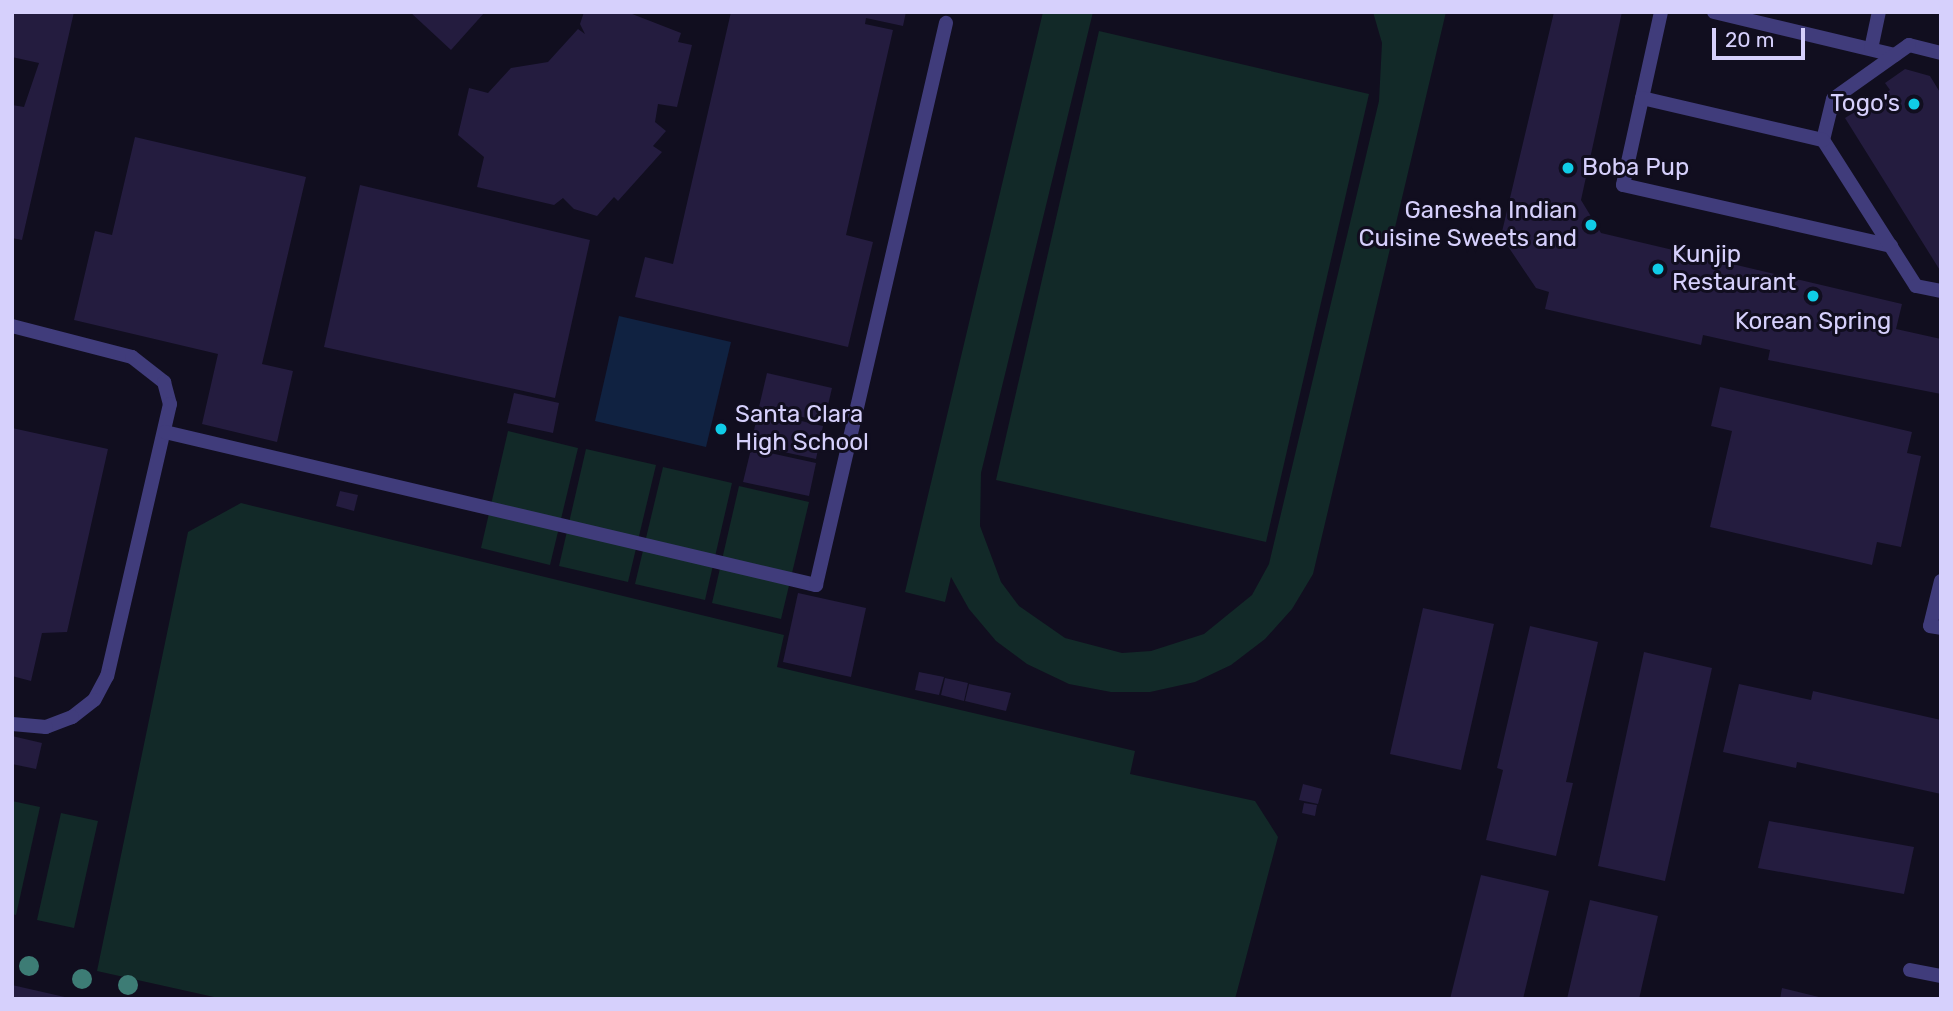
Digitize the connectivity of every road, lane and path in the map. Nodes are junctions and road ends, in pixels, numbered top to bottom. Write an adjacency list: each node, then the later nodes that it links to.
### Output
1 (1661, 12): 8 (lane)
2 (1714, 12): 5 (lane)
3 (1879, 12): 5 (lane)
4 (946, 23): 13 (lane)
5 (1871, 49): 7 (lane)
6 (1941, 53): 7 (lane)
7 (1895, 55): 9 (lane)
8 (1642, 98): 9 (lane); 10 (lane)
9 (1823, 140): 10 (lane)
10 (1891, 246): 11 (lane)
11 (1941, 291)
12 (12, 326): 13 (lane)
13 (165, 432): 16 (lane)
14 (1941, 581): 15 (lane)
15 (1941, 628)
16 (12, 724)
17 (1910, 970): 18 (lane)
18 (1941, 976)

